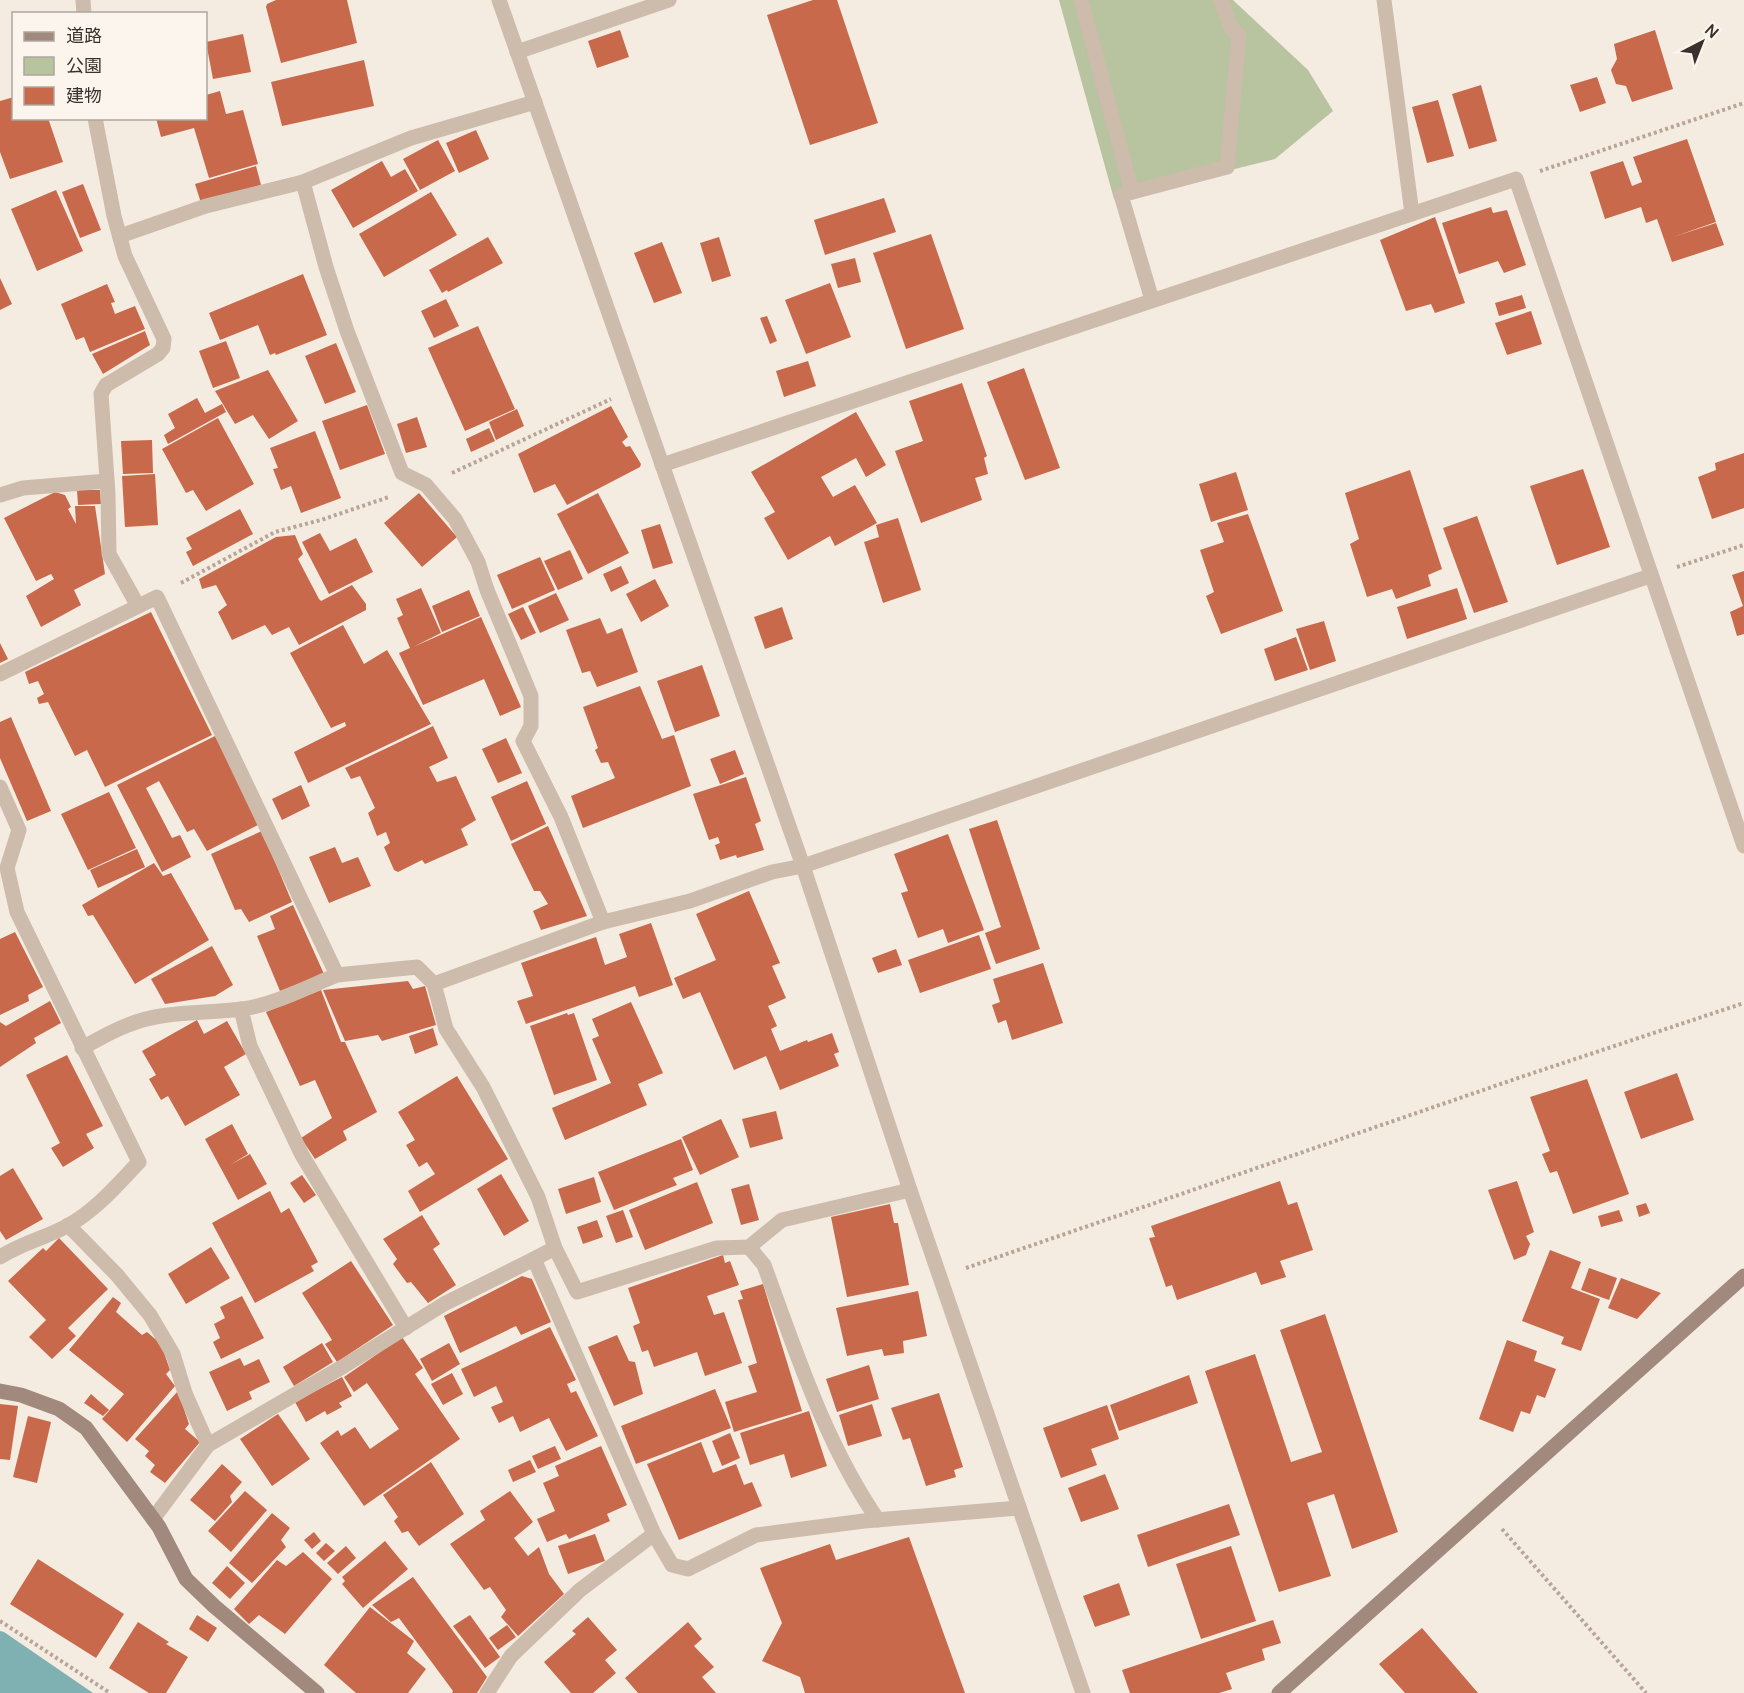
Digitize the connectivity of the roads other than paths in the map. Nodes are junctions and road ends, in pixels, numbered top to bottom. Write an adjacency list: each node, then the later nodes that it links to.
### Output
1 (499, 0): 6 (street)
2 (669, 0): 6 (street)
3 (1081, 0): 10 (street)
4 (1221, 0): 10 (street)
5 (1384, 0): 11 (street)
6 (517, 52): 7 (street)
7 (535, 102): 9 (street); 14 (street)
8 (95, 120): 12 (street)
9 (303, 182): 12 (street); 23 (street)
10 (1132, 192): 13 (street)
11 (1412, 214): 13 (street); 17 (street)
12 (120, 236): 15 (street)
13 (1152, 300): 14 (street)
14 (662, 465): 22 (street)
15 (107, 481): 16 (street); 18 (street)
16 (0, 495)
17 (1650, 576): 21 (street); 22 (street)
18 (138, 606): 19 (street); 24 (street)
19 (0, 674)
20 (0, 787): 27 (street)
21 (1744, 846)
22 (802, 866): 23 (street); 28 (street)
23 (603, 922): 25 (street)
24 (337, 975): 25 (street); 26 (street)
25 (434, 984): 31 (street)
26 (242, 1009): 27 (street); 35 (street)
27 (82, 1048): 29 (street)
28 (910, 1190): 30 (street); 38 (street)
29 (68, 1226): 32 (street); 37 (street)
30 (749, 1246): 31 (street); 40 (street)
31 (555, 1248): 33 (street)
32 (0, 1257)
33 (534, 1259): 35 (street); 41 (street)
34 (1744, 1276): 45 (street)
35 (406, 1328): 37 (street)
36 (0, 1391): 39 (street)
37 (208, 1445): 39 (street)
38 (1019, 1508): 40 (street); 44 (street)
39 (153, 1518): 42 (street)
40 (878, 1520): 41 (street)
41 (654, 1534): 43 (street)
42 (317, 1693)
43 (487, 1693)
44 (1083, 1693)
45 (1279, 1693)

